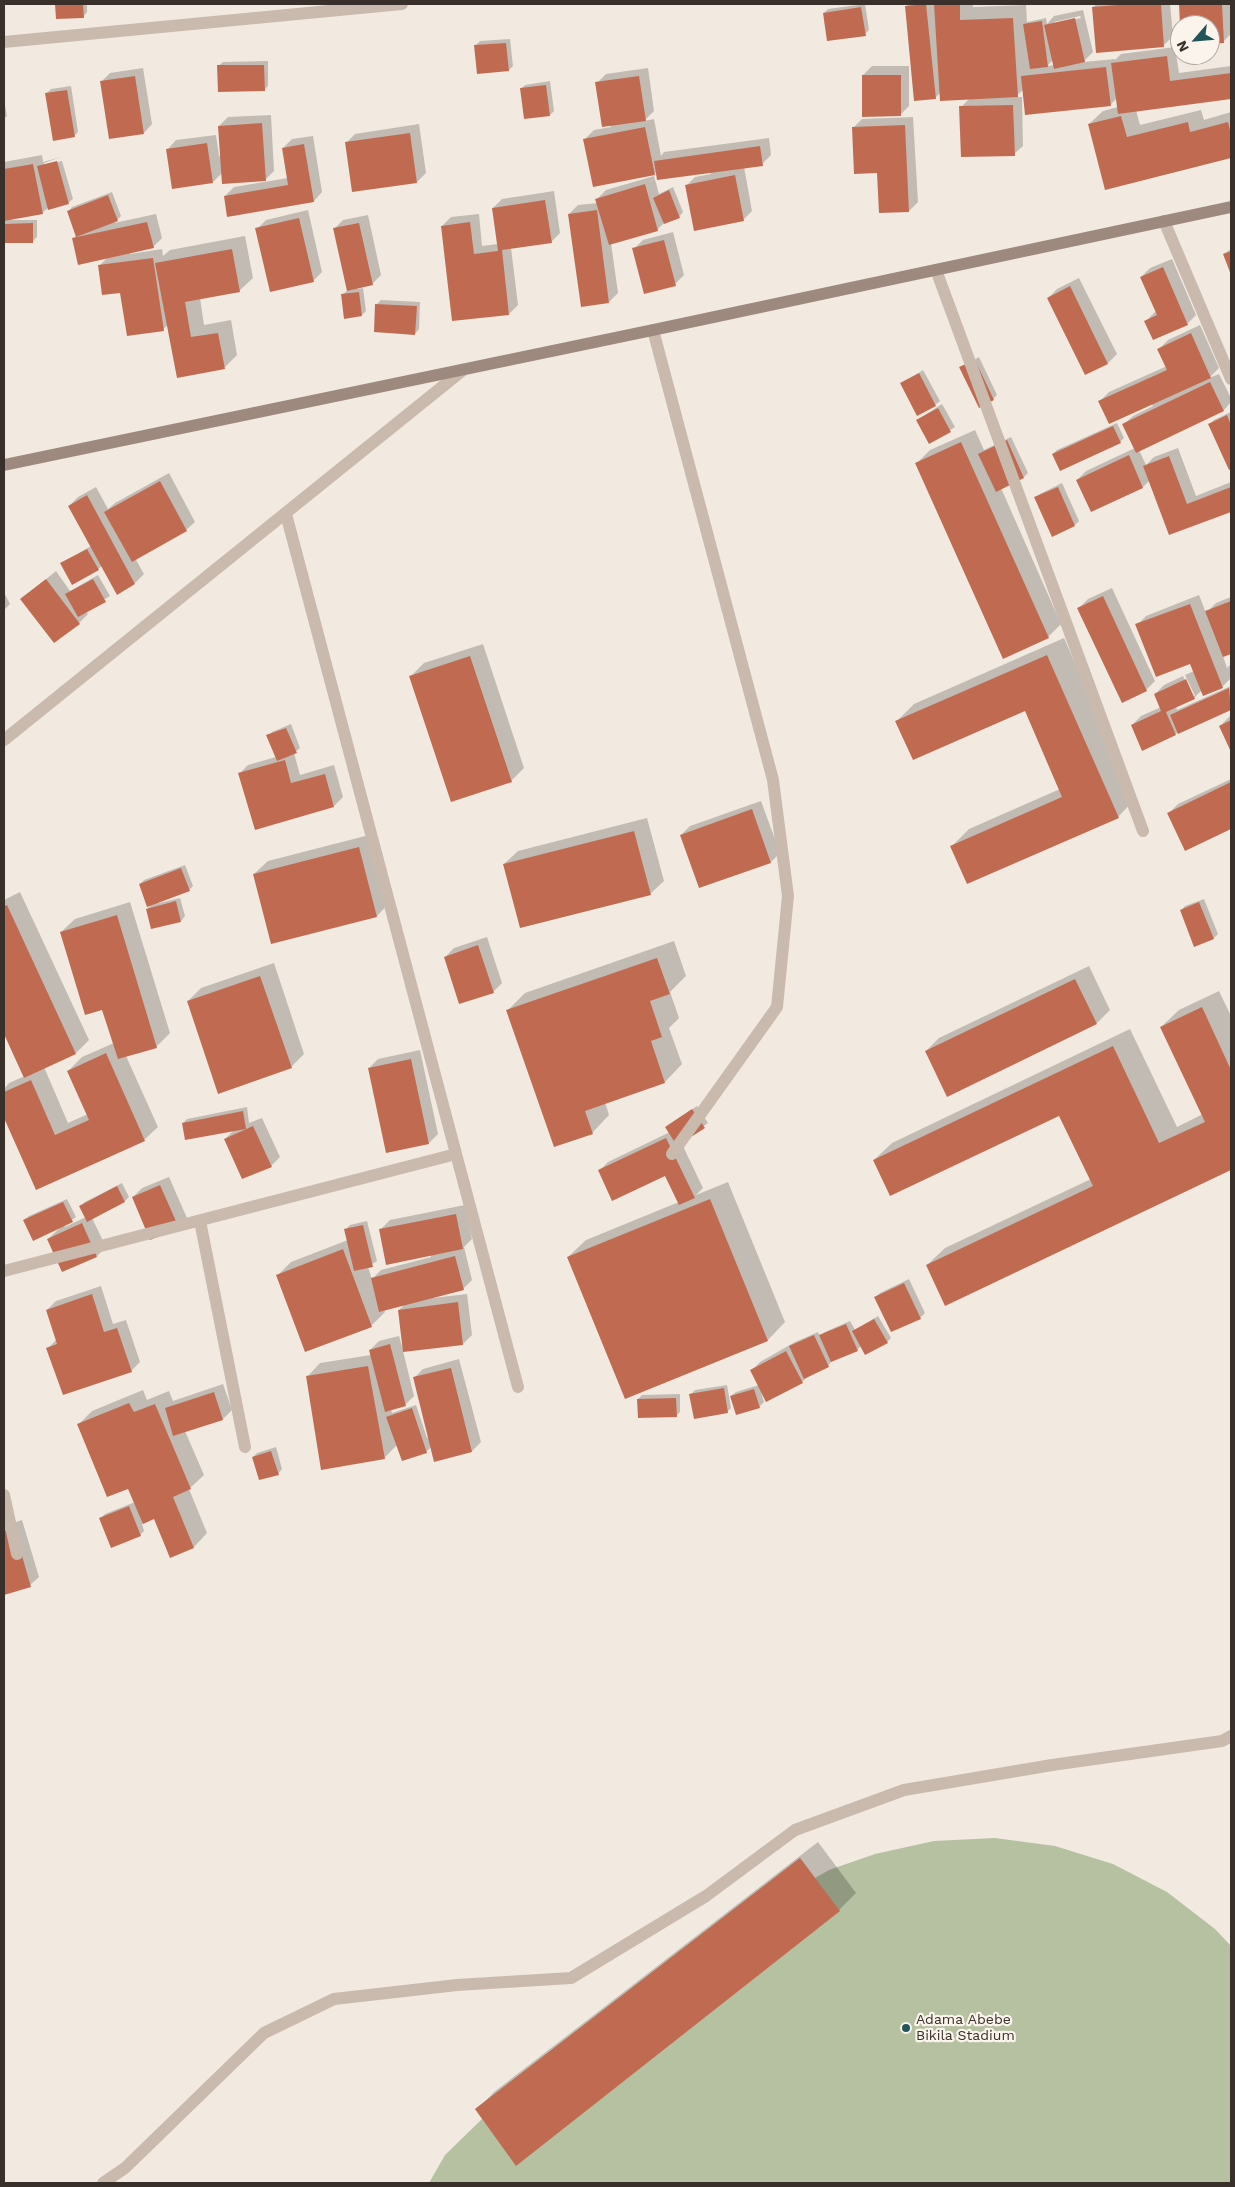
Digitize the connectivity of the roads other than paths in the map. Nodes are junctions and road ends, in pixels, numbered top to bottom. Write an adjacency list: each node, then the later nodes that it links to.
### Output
1 (402, 4): 2 (street)
2 (342, 7): 3 (street)
3 (4, 42)
4 (1231, 207): 5 (street)
5 (1164, 221): 6 (street); 9 (street)
6 (936, 270): 7 (street); 13 (street)
7 (653, 330): 8 (street); 15 (street)
8 (463, 370): 10 (street); 11 (street)
9 (1231, 379)
10 (4, 465)
11 (286, 514): 12 (street); 14 (street)
12 (4, 740)
13 (1143, 831)
14 (456, 1154): 16 (street); 18 (street)
15 (672, 1154)
16 (200, 1221): 17 (street); 19 (street)
17 (4, 1271)
18 (518, 1387)
19 (245, 1447)
20 (4, 1495): 21 (street)
21 (17, 1554)
22 (1231, 1736): 23 (street)
23 (103, 2183)

